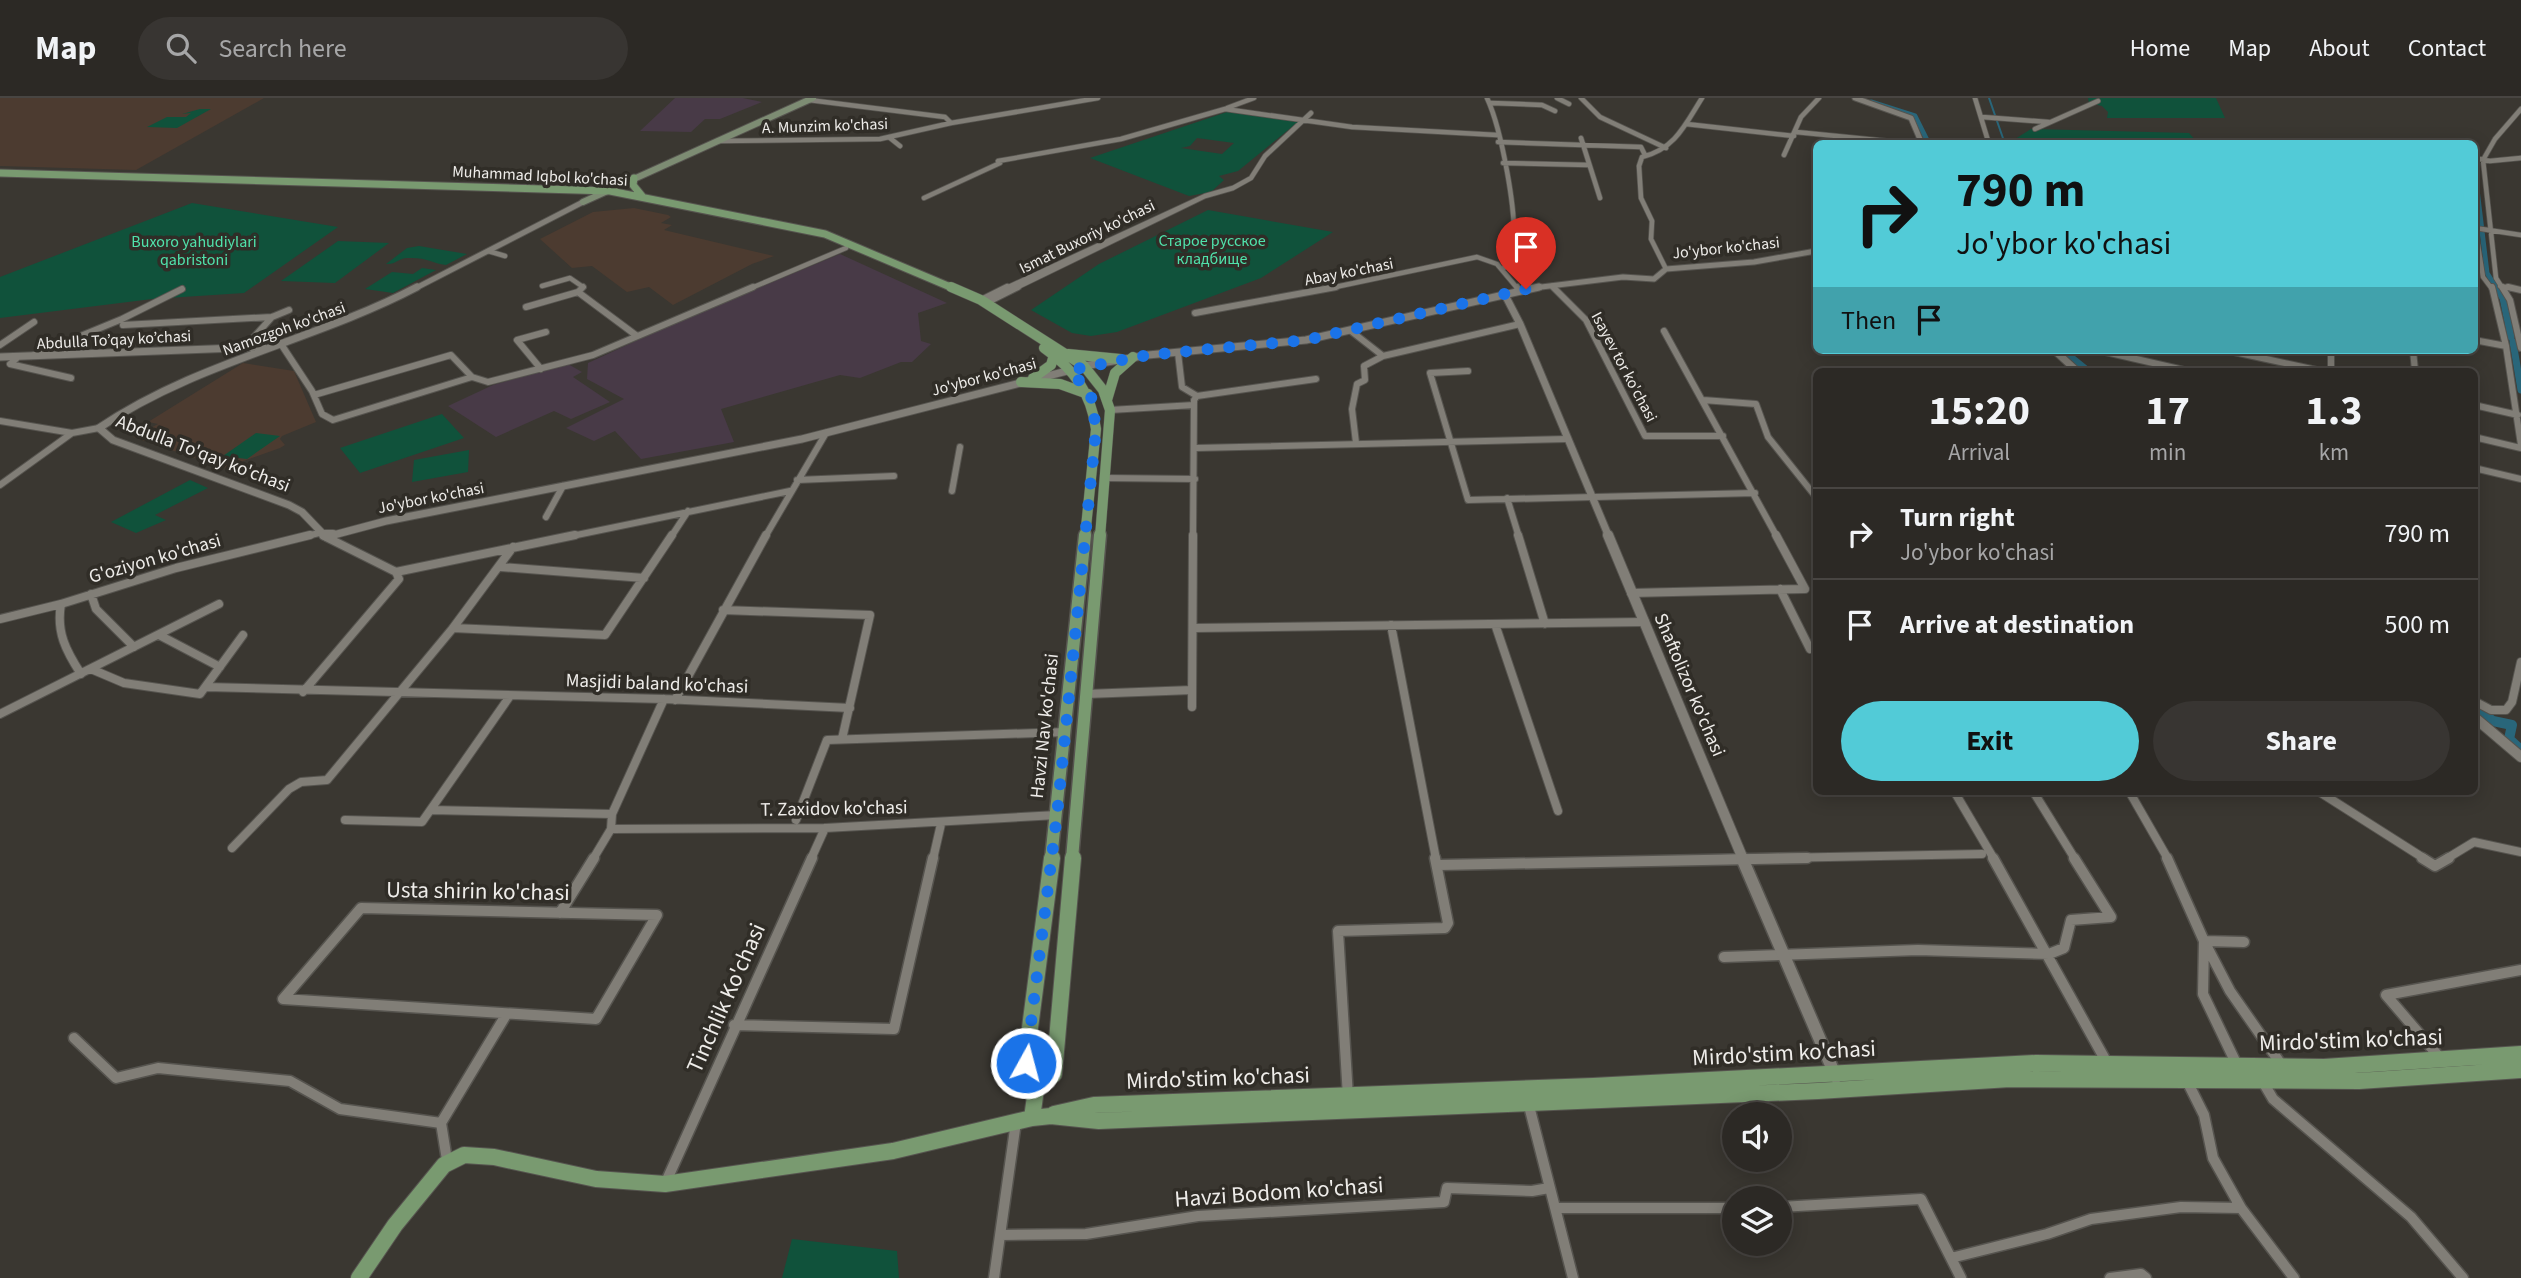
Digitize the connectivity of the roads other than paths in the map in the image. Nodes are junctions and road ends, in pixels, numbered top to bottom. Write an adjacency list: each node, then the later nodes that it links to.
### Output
1 (1098, 98): 20 (street, A. Munzim ko'chasi)
2 (1254, 98): 13 (street)
3 (1557, 98): 12 (street)
4 (1581, 98): 33 (street)
5 (1702, 98): 21 (street)
6 (1819, 98): 23 (street)
7 (1855, 98): 27 (street)
8 (1975, 98): 17 (street)
9 (808, 99): 20 (street); 29 (main road, Namozgoh ko'chasi); 43 (main road, Namozgoh ko'chasi)
10 (1489, 101): 15 (street); 24 (street)
11 (2098, 101): 19 (street)
12 (1569, 104)
13 (1225, 109): 18 (street); 45 (street)
14 (2521, 109): 38 (street)
15 (1555, 111)
16 (1311, 113): 18 (street, Ismat Buxoriy ko'chasi)
17 (1982, 117): 19 (street); 28 (street)
18 (1304, 121): 24 (street); 69 (street, Ismat Buxoriy ko'chasi)
19 (2048, 122): 22 (street)
20 (951, 123): 25 (street, A. Munzim ko'chasi)
21 (1686, 124): 23 (street); 33 (street)
22 (2035, 129)
23 (1795, 134): 26 (street); 35 (street)
24 (1497, 135): 31 (street)
25 (890, 138): 29 (street, A. Munzim ko'chasi); 32 (street)
26 (1869, 140)
27 (1918, 140)
28 (1988, 140)
29 (717, 141): 42 (main road, Namozgoh ko'chasi)
30 (1582, 141): 31 (street); 34 (street); 40 (street)
31 (1499, 142): 39 (street)
32 (900, 146)
33 (1666, 148): 34 (street)
34 (1645, 155): 57 (street)
35 (1784, 155)
36 (2521, 158): 38 (street)
37 (2478, 159): 38 (street)
38 (2483, 160): 49 (street)
39 (1503, 163): 40 (street); 56 (street)
40 (1589, 165): 46 (street)
41 (0, 176): 43 (main road, Muhammad Iqbol ko'chasi)
42 (634, 178): 43 (main road, Namozgoh ko'chasi); 44 (main road)
43 (600, 192): 44 (main road, Muhammad Iqbol ko'chasi); 47 (main road, Namozgoh ko'chasi); 52 (main road, Muhammad Iqbol ko'chasi)
44 (642, 196): 69 (main road, Muhammad Iqbol ko'chasi)
45 (924, 198)
46 (1600, 198)
47 (583, 202): 53 (street, Namozgoh ko'chasi)
48 (2478, 228): 49 (street)
49 (2489, 230): 50 (street); 63 (street)
50 (2521, 235)
51 (2478, 246): 59 (street)
52 (846, 248): 80 (street); 94 (main road, Muhammad Iqbol ko'chasi)
53 (488, 251): 55 (street); 84 (street, Namozgoh ko'chasi)
54 (1813, 252): 57 (street, Jo'ybor ko'chasi)
55 (505, 256)
56 (1504, 268): 66 (street); 72 (street, Abay ko'chasi)
57 (1666, 269): 62 (street, Jo'ybor ko'chasi)
58 (2478, 276): 59 (street)
59 (2483, 277): 60 (street)
60 (2491, 284): 63 (street); 81 (street)
61 (542, 286): 67 (street)
62 (1552, 286): 66 (street, Jo'ybor ko'chasi); 125 (street, Isayev tor ko'chasi)
63 (2501, 286): 65 (street); 83 (street)
64 (182, 289): 98 (street)
65 (2521, 290)
66 (1519, 291): 68 (street, Jo'ybor ko'chasi)
67 (578, 292): 70 (street); 80 (street)
68 (1504, 293): 75 (street, Shaftolizor ko'chasi); 77 (street, Jo'ybor ko'chasi)
69 (984, 302): 89 (main road, Muhammad Iqbol ko'chasi)
70 (526, 307)
71 (289, 310): 73 (street)
72 (1195, 313)
73 (272, 317): 76 (street); 88 (street)
74 (34, 322): 85 (street)
75 (1520, 324): 95 (street); 127 (street, Shaftolizor ko'chasi)
76 (123, 325)
77 (1351, 331): 90 (street, Jo'ybor ko'chasi); 95 (street)
78 (1664, 331): 115 (street)
79 (546, 332): 105 (street)
80 (637, 336): 105 (street)
81 (2504, 338): 83 (street); 86 (street)
82 (2478, 341): 86 (street)
83 (2521, 343)
84 (281, 344): 87 (street, Namozgoh ko'chasi); 112 (street)
85 (0, 345)
86 (2506, 346): 119 (street)
87 (271, 347): 88 (street, Abdulla To’qay ko’chasi); 122 (street, Namozgoh ko'chasi)
88 (244, 348): 98 (street, Abdulla To’qay ko’chasi)
89 (1066, 353): 100 (main road); 101 (main road, Muhammad Iqbol ko'chasi)
90 (1178, 353): 97 (street, Jo'ybor ko'chasi); 114 (street)
91 (2058, 354): 102 (street)
92 (2114, 354): 103 (street)
93 (2254, 354): 104 (street)
94 (1054, 355): 101 (main road, Muhammad Iqbol ko'chasi); 109 (main road)
95 (1382, 356): 129 (street)
96 (0, 357): 99 (street, Abdulla To’qay ko’chasi)
97 (1133, 357): 100 (street, Jo'ybor ko'chasi); 117 (main road)
98 (26, 358): 99 (street, Abdulla To’qay ko’chasi)
99 (16, 359): 108 (street)
100 (1120, 359): 101 (street, Jo'ybor ko'chasi)
101 (1077, 368): 109 (street, Jo'ybor ko'chasi); 113 (main road, Havzi Nav ko'chasi); 117 (main road)
102 (2074, 368)
103 (2175, 368)
104 (2309, 368)
105 (541, 369): 107 (street)
106 (1468, 371): 128 (street)
107 (472, 377): 112 (street); 112 (street)
108 (71, 378)
109 (1033, 378): 111 (street, Jo'ybor ko'chasi)
110 (1316, 379): 114 (street)
111 (1021, 382): 113 (main road); 124 (street, Jo'ybor ko'chasi)
112 (314, 395)
113 (1091, 396): 188 (main road, Havzi Nav ko'chasi)
114 (1196, 396): 116 (street)
115 (1703, 400): 125 (street); 144 (street)
116 (1194, 404): 117 (street); 132 (street)
117 (1108, 405): 135 (main road, Havzi Nav ko'chasi)
118 (2478, 406): 119 (street)
119 (2518, 415): 121 (street)
120 (0, 421): 123 (street)
121 (2520, 424): 131 (street)
122 (99, 428): 123 (street, Namozgoh ko'chasi); 149 (street, Abdulla To'qay ko'chasi)
123 (72, 433): 139 (street, Namozgoh ko'chasi)
124 (826, 433): 138 (street); 140 (street, Jo'ybor ko'chasi)
125 (1723, 436): 143 (street)
126 (2478, 438): 131 (street)
127 (1567, 439): 128 (street); 145 (street, Shaftolizor ko'chasi)
128 (1452, 442): 129 (street); 146 (street)
129 (1356, 443): 132 (street)
130 (960, 447): 142 (street)
131 (2521, 447)
132 (1196, 448): 136 (street)
133 (2478, 469): 137 (street)
134 (894, 476): 138 (street)
135 (1105, 478): 136 (street); 179 (main road, Havzi Nav ko'chasi)
136 (1195, 479): 166 (street)
137 (2521, 479)
138 (797, 480): 141 (street)
139 (0, 485)
140 (562, 486): 148 (street); 149 (street, Jo'ybor ko'chasi)
141 (790, 491): 147 (street); 159 (street)
142 (952, 491)
143 (1755, 492): 145 (street); 154 (street)
144 (1813, 493)
145 (1592, 495): 146 (street); 155 (street, Shaftolizor ko'chasi)
146 (1507, 498): 163 (street)
147 (688, 511): 150 (street); 153 (street)
148 (546, 517)
149 (322, 535): 152 (street); 156 (street, G'oziyon ko'chasi)
150 (513, 547): 151 (street); 152 (street)
151 (501, 567): 153 (street); 165 (street)
152 (396, 572): 177 (street)
153 (644, 578): 165 (street)
154 (1780, 589): 155 (street); 170 (street)
155 (1631, 593): 161 (street, Shaftolizor ko'chasi)
156 (91, 594): 157 (street, G'oziyon ko'chasi); 169 (street)
157 (61, 604): 160 (street, G'oziyon ko'chasi); 174 (street)
158 (219, 604): 167 (street)
159 (723, 610): 182 (street); 185 (street)
160 (0, 619)
161 (1645, 622): 163 (street); 207 (street, Shaftolizor ko'chasi)
162 (1495, 624): 163 (street); 164 (street); 196 (street)
163 (1545, 624)
164 (1391, 625): 166 (street); 208 (street)
165 (453, 628): 178 (street)
166 (1195, 628): 176 (street)
167 (159, 635): 169 (street); 172 (street)
168 (243, 635): 172 (street)
169 (134, 647): 173 (street)
170 (1810, 649)
171 (2521, 662): 183 (street)
172 (220, 667): 175 (street)
173 (91, 669): 174 (street); 175 (street, Masjidi baland ko'chasi)
174 (81, 674): 186 (street)
175 (206, 687): 177 (street, Masjidi baland ko'chasi)
176 (1192, 690): 179 (street); 184 (street)
177 (303, 692): 178 (street, Masjidi baland ko'chasi)
178 (398, 693): 180 (street, Masjidi baland ko'chasi); 204 (street)
179 (1086, 694): 228 (main road, Havzi Nav ko'chasi)
180 (510, 696): 181 (street, Masjidi baland ko'chasi); 195 (street)
181 (663, 699): 182 (street, Masjidi baland ko'chasi); 197 (street)
182 (675, 700): 185 (street, Masjidi baland ko'chasi)
183 (2478, 703)
184 (1192, 707)
185 (850, 708): 189 (street)
186 (0, 714)
187 (2478, 720): 190 (street)
188 (1066, 732): 189 (street); 198 (main road, Havzi Nav ko'chasi)
189 (842, 739): 200 (street)
190 (2521, 757)
191 (1957, 795): 212 (street)
192 (2035, 795): 212 (street)
193 (2131, 795): 210 (street)
194 (2324, 795): 205 (street)
195 (431, 810): 197 (street); 199 (street)
196 (1558, 811)
197 (612, 814): 203 (street)
198 (1057, 815): 201 (street, T. Zaxidov ko'chasi); 228 (main road, Havzi Nav ko'chasi)
199 (345, 820)
200 (796, 820)
201 (941, 824): 202 (street, T. Zaxidov ko'chasi); 217 (street)
202 (825, 828): 203 (street, T. Zaxidov ko'chasi); 217 (street, Tinchlik Ko'chasi)
203 (611, 829): 209 (street)
204 (232, 848)
205 (2521, 852)
206 (1982, 854): 207 (street)
207 (1743, 859): 208 (street); 213 (street, Shaftolizor ko'chasi)
208 (1439, 865): 230 (street)
209 (560, 913): 216 (street, Usta shirin ko'chasi); 216 (street, Usta shirin ko'chasi)
210 (2204, 941): 211 (street); 222 (street); 223 (street)
211 (2244, 942)
212 (2049, 954): 213 (street); 221 (street)
213 (1783, 955): 214 (street); 225 (street, Shaftolizor ko'chasi)
214 (1724, 957)
215 (2521, 970): 220 (street)
216 (506, 1015): 234 (street)
217 (734, 1025): 236 (street, Tinchlik Ko'chasi)
218 (74, 1038): 234 (street)
219 (2521, 1054): 220 (main road, Mirdo'stim ko'chasi)
220 (2442, 1060): 223 (main road, Mirdo'stim ko'chasi)
221 (2106, 1061): 222 (main road, Mirdo'stim ko'chasi); 225 (main road, Mirdo'stim ko'chasi)
222 (2245, 1065): 223 (main road, Mirdo'stim ko'chasi); 227 (main road)
223 (2283, 1067)
224 (2521, 1070): 227 (main road, Mirdo'stim ko'chasi)
225 (1835, 1074): 229 (street, Shaftolizor ko'chasi); 230 (main road, Mirdo'stim ko'chasi)
226 (2186, 1079): 227 (main road, Mirdo'stim ko'chasi); 229 (main road, Mirdo'stim ko'chasi); 240 (street)
227 (2263, 1082): 251 (street)
228 (1037, 1089): 233 (main road, Havzi Nav ko'chasi)
229 (1843, 1090): 231 (main road, Mirdo'stim ko'chasi)
230 (1348, 1097): 232 (main road, Mirdo'stim ko'chasi)
231 (1528, 1102): 232 (main road, Mirdo'stim ko'chasi); 237 (street)
232 (1051, 1116): 233 (main road, Mirdo'stim ko'chasi)
233 (1024, 1119): 236 (main road, Mirdo'stim ko'chasi); 242 (street)
234 (441, 1123): 235 (street)
235 (444, 1165): 236 (main road, Mirdo'stim ko'chasi); 244 (main road)
236 (665, 1184)
237 (1549, 1188): 239 (street); 242 (street, Havzi Bodom ko'chasi)
238 (1792, 1207): 243 (street)
239 (1557, 1208): 241 (street); 246 (street)
240 (2241, 1208): 243 (street); 250 (street)
241 (1722, 1209)
242 (1001, 1235): 245 (street)
243 (1951, 1258): 247 (street)
244 (359, 1278)
245 (994, 1278)
246 (1573, 1278)
247 (1961, 1278)
248 (2110, 1278): 249 (street)
249 (2146, 1278)
250 (2294, 1278)
251 (2463, 1278)

